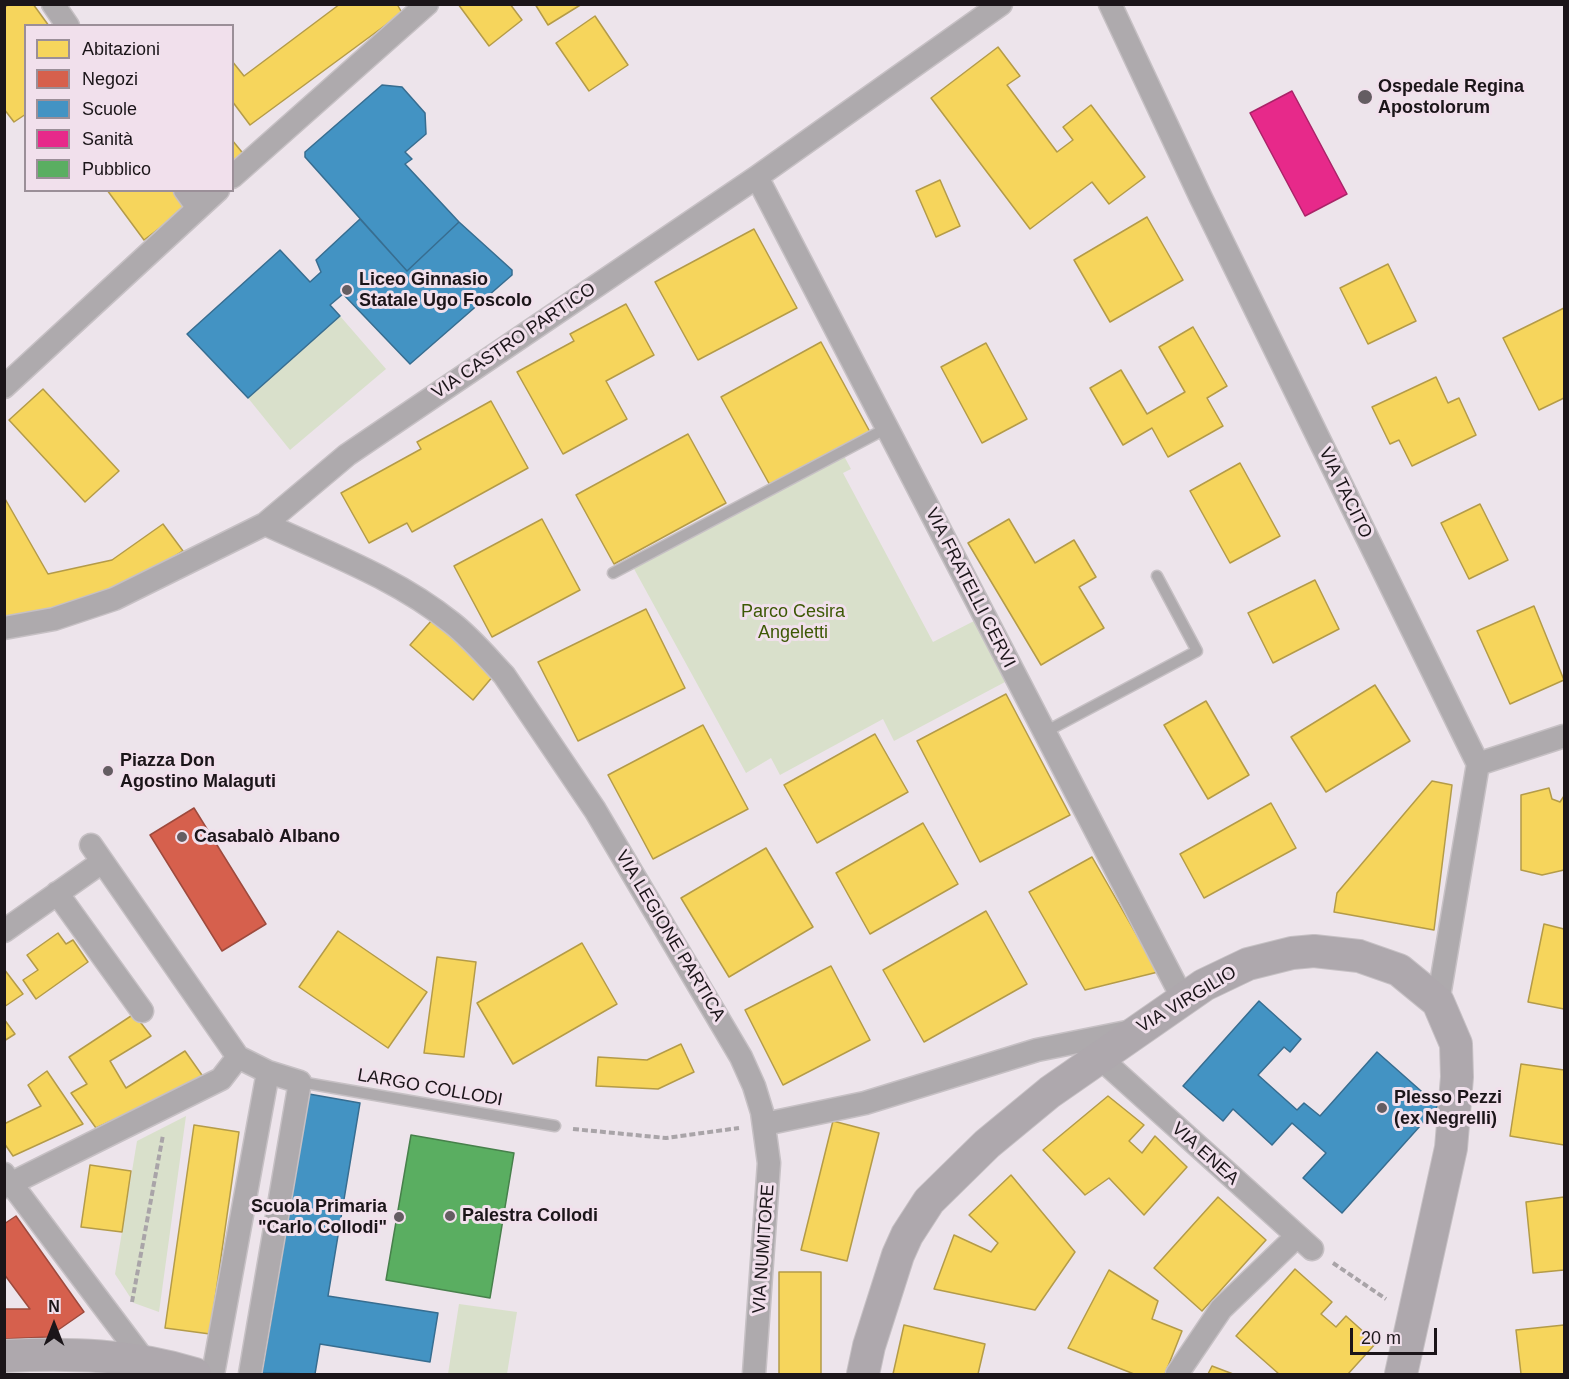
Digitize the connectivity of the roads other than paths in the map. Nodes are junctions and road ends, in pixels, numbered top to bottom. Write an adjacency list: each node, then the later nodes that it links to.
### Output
1 (53, 4): 5 (street)
2 (427, 4): 6 (street)
3 (1001, 4): 7 (street, VIA CASTRO PARTICO)
4 (1110, 4): 18 (street, VIA TACITO)
5 (67, 24)
6 (234, 175)
7 (757, 177): 11 (street, VIA FRATELLI CERVI); 12 (street, VIA CASTRO PARTICO)
8 (212, 192): 9 (street)
9 (191, 199): 10 (street)
10 (4, 387)
11 (887, 428): 13 (lane); 16 (street, VIA FRATELLI CERVI)
12 (265, 524): 15 (street, VIA CASTRO PARTICO); 29 (street, VIA LEGIONE PARTICA)
13 (613, 573)
14 (1157, 576): 16 (lane)
15 (4, 628)
16 (1045, 732): 21 (street, VIA FRATELLI CERVI)
17 (1564, 736): 18 (street)
18 (1478, 764): 22 (street)
19 (57, 893): 20 (street); 23 (street); 26 (street)
20 (4, 931)
21 (1183, 999): 22 (street, VIA VIRGILIO); 24 (street, VIA VIRGILIO)
22 (1438, 1002): 40 (street, VIA VIRGILIO)
23 (142, 1011)
24 (1136, 1030): 25 (street, VIA VIRGILIO); 29 (street)
25 (1099, 1057): 38 (street, VIA VIRGILIO); 39 (street, VIA ENEA)
26 (238, 1058): 27 (street); 31 (street)
27 (268, 1072): 28 (street); 35 (street)
28 (300, 1082): 30 (lane, LARGO COLLODI); 36 (street)
29 (765, 1124): 37 (street, VIA NUMITORE)
30 (555, 1126)
31 (7, 1181): 33 (street)
32 (4, 1356): 33 (street)
33 (144, 1360): 34 (street)
34 (195, 1374)
35 (213, 1374)
36 (250, 1374)
37 (754, 1374)
38 (863, 1374)
39 (1177, 1374)
40 (1401, 1374)

